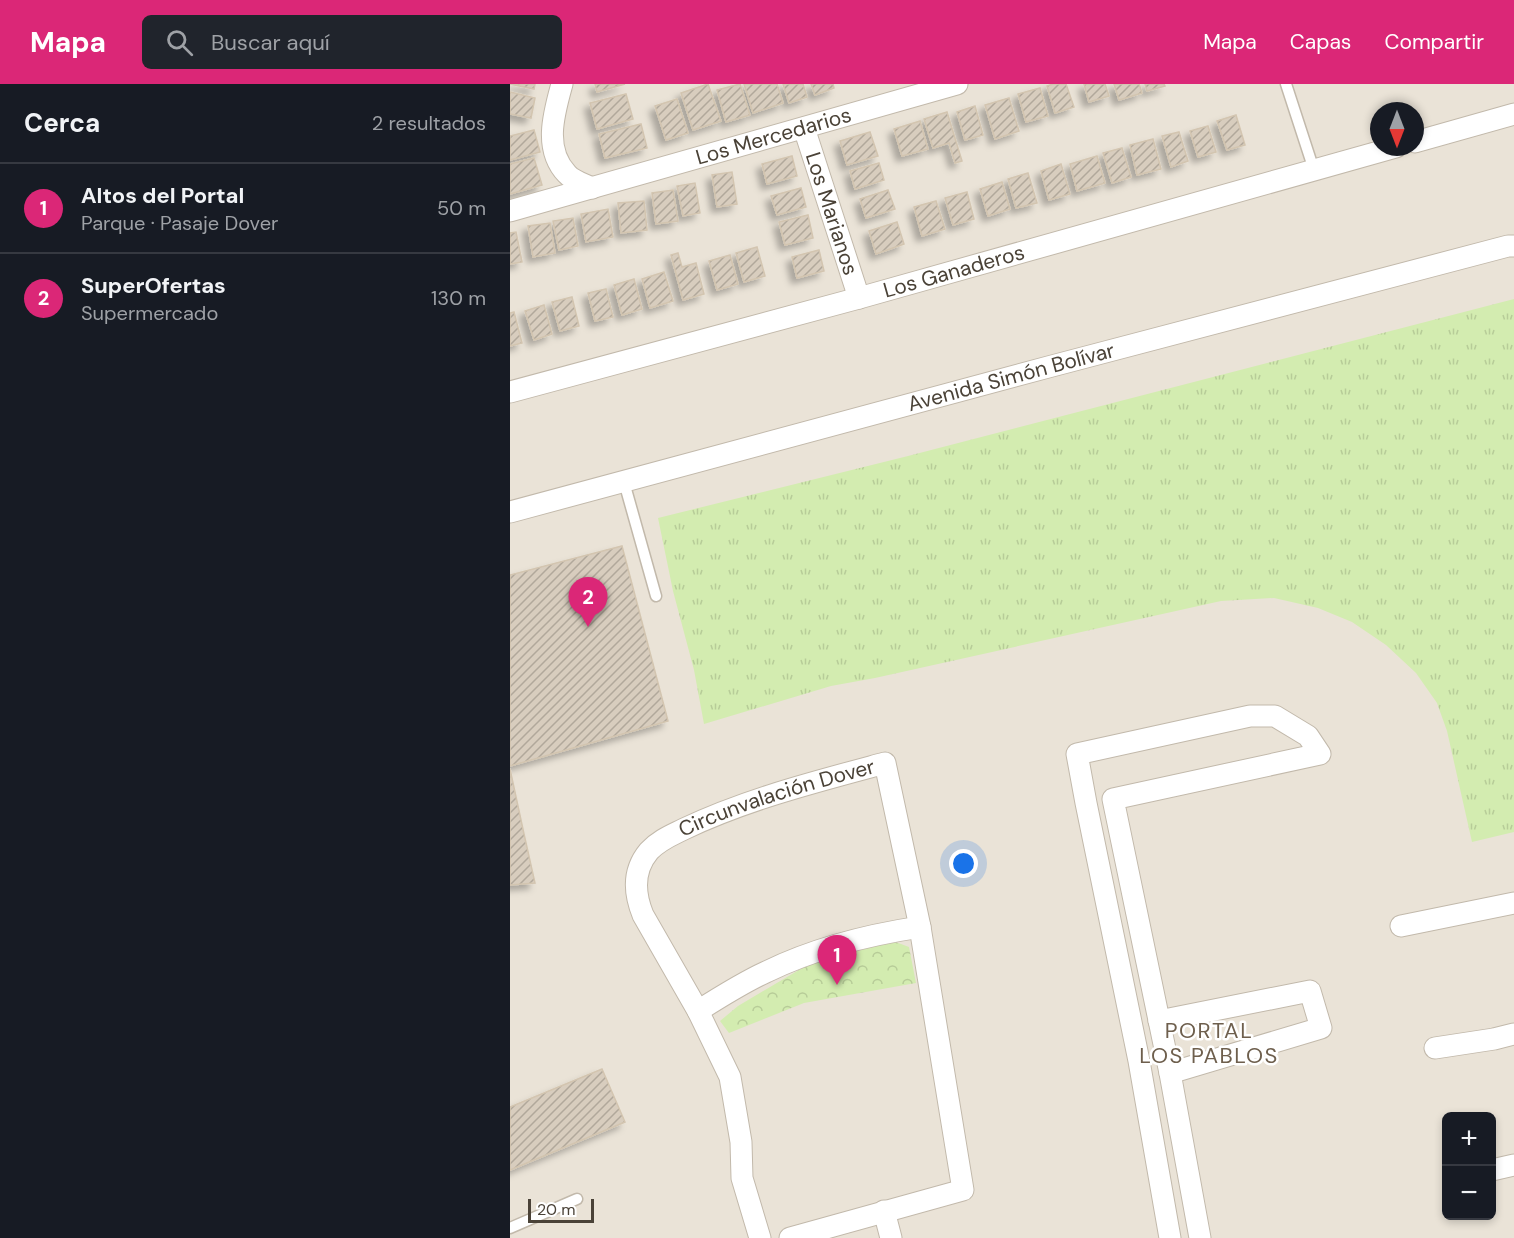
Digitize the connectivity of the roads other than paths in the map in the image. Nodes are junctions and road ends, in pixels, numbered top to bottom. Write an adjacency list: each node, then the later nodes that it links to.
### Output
1 (562, 84): 9 (street)
2 (957, 84): 5 (street, Los Mercedarios)
3 (1286, 84): 8 (lane)
4 (1514, 114): 6 (street)
5 (804, 128): 9 (street, Los Mercedarios); 12 (street, Los Marianos)
6 (1424, 139)
7 (1370, 154): 8 (street, Los Ganaderos)
8 (1314, 170): 12 (street, Los Ganaderos)
9 (592, 188): 10 (street, Los Mercedarios)
10 (510, 211)
11 (1514, 246): 14 (street, Avenida Simón Bolívar)
12 (859, 298): 13 (street, Los Ganaderos)
13 (510, 392)
14 (624, 482): 15 (street, Avenida Simón Bolívar); 16 (lane)
15 (510, 512)
16 (656, 596)
17 (1113, 799): 18 (street); 18 (street); 23 (street)
18 (1086, 803): 35 (street)
19 (1514, 903): 20 (street)
20 (1401, 926)
21 (920, 927): 22 (street); 22 (street, Circunvalación Dover); 30 (street, Circunvalación Dover)
22 (698, 1011): 32 (street, Circunvalación Dover)
23 (1159, 1021): 26 (street); 26 (street)
24 (1514, 1034): 25 (street)
25 (1435, 1048)
26 (1170, 1073): 36 (street)
27 (1514, 1165): 28 (street)
28 (1496, 1169)
29 (577, 1199): 31 (lane)
30 (884, 1211): 33 (street, Circunvalación Dover); 34 (street)
31 (510, 1228)
32 (760, 1238)
33 (790, 1238)
34 (891, 1238)
35 (1170, 1238)
36 (1200, 1238)

